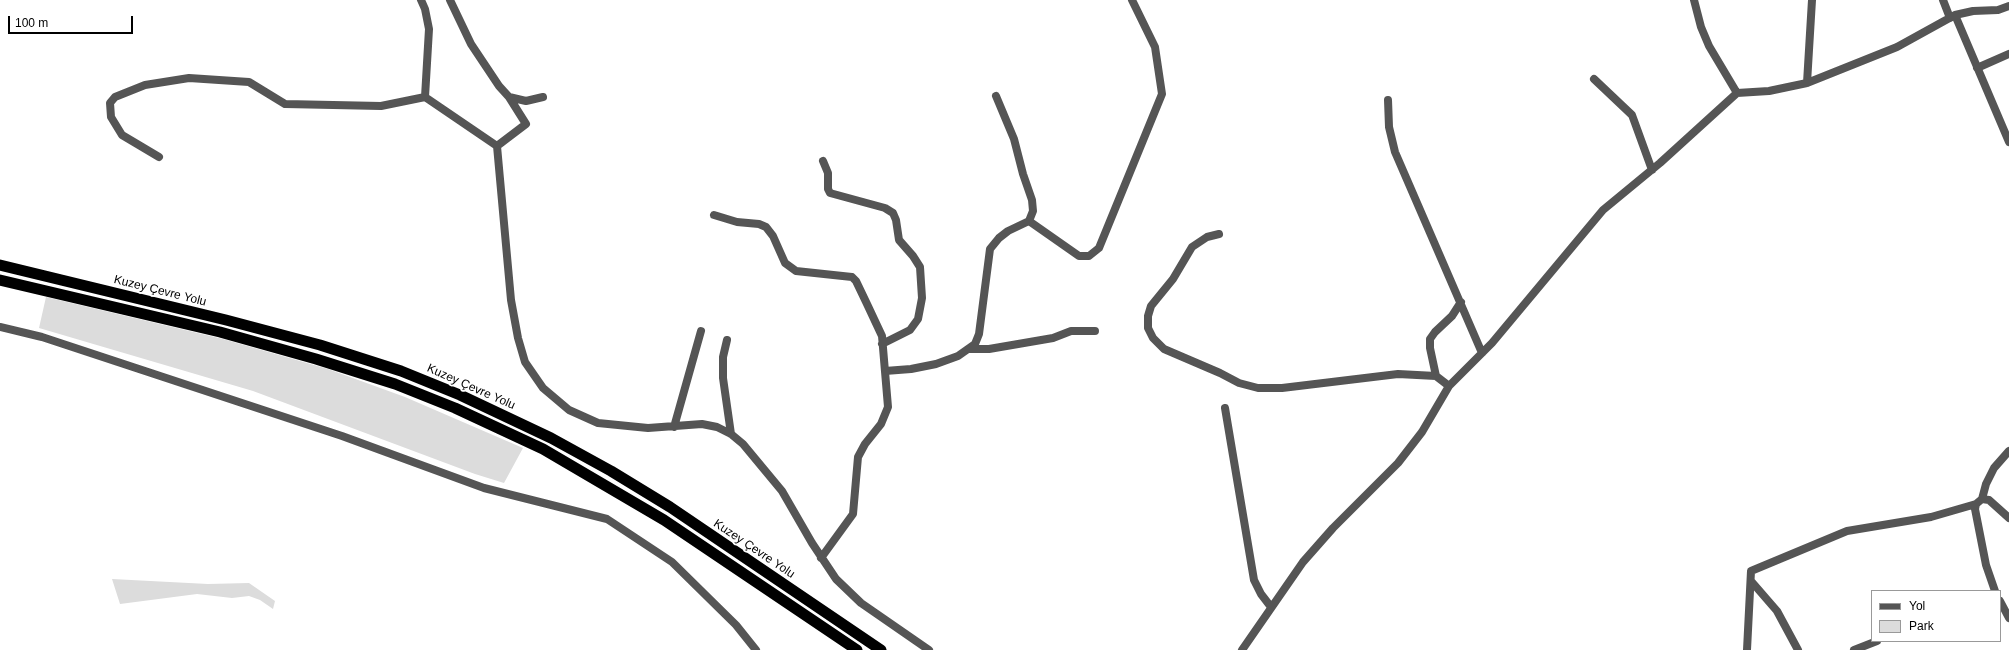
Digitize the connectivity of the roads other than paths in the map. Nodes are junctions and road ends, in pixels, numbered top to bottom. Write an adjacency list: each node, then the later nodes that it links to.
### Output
1 (421, 0): 15 (street)
2 (450, 0): 16 (street)
3 (1132, 0): 25 (street)
4 (1694, 0): 13 (street)
5 (1812, 0): 12 (street)
6 (1943, 0): 8 (street)
7 (2009, 6): 8 (street)
8 (1952, 16): 10 (street); 12 (street)
9 (2009, 54): 10 (street)
10 (1977, 68): 19 (street)
11 (1594, 79): 23 (street)
12 (1807, 83): 13 (street)
13 (1737, 94): 23 (street)
14 (996, 96): 25 (street)
15 (425, 97): 20 (street); 21 (street)
16 (509, 97): 17 (street); 20 (street)
17 (543, 97)
18 (1388, 100): 29 (street)
19 (2009, 142)
20 (497, 146): 41 (street)
21 (159, 157)
22 (823, 161): 34 (street)
23 (1652, 170): 36 (street)
24 (714, 215): 34 (street)
25 (1029, 221): 35 (street)
26 (1219, 234): 38 (street)
27 (0, 265): 55 (highway, Kuzey Çevre Yolu)
28 (0, 280): 54 (highway)
29 (1461, 302): 36 (street); 38 (street)
30 (0, 327): 53 (street)
31 (701, 331): 41 (street)
32 (1094, 331): 35 (street)
33 (727, 340): 42 (street)
34 (882, 344): 37 (street)
35 (970, 349): 37 (street)
36 (1482, 353): 39 (street)
37 (885, 371): 46 (street)
38 (1436, 376): 39 (street)
39 (1449, 386): 50 (street)
40 (1225, 408): 50 (street)
41 (674, 427): 42 (street)
42 (731, 434): 46 (street)
43 (2009, 451): 44 (street)
44 (1979, 501): 45 (street); 47 (street); 48 (street)
45 (2009, 518)
46 (821, 558): 56 (street)
47 (1751, 582): 58 (street); 59 (street)
48 (1995, 590)
49 (2001, 603): 51 (street)
50 (1272, 607): 57 (street)
51 (2009, 618)
52 (1874, 642): 60 (street)
53 (756, 650)
54 (857, 650)
55 (881, 650)
56 (929, 650)
57 (1242, 650)
58 (1747, 650)
59 (1798, 650)
60 (1854, 650)

